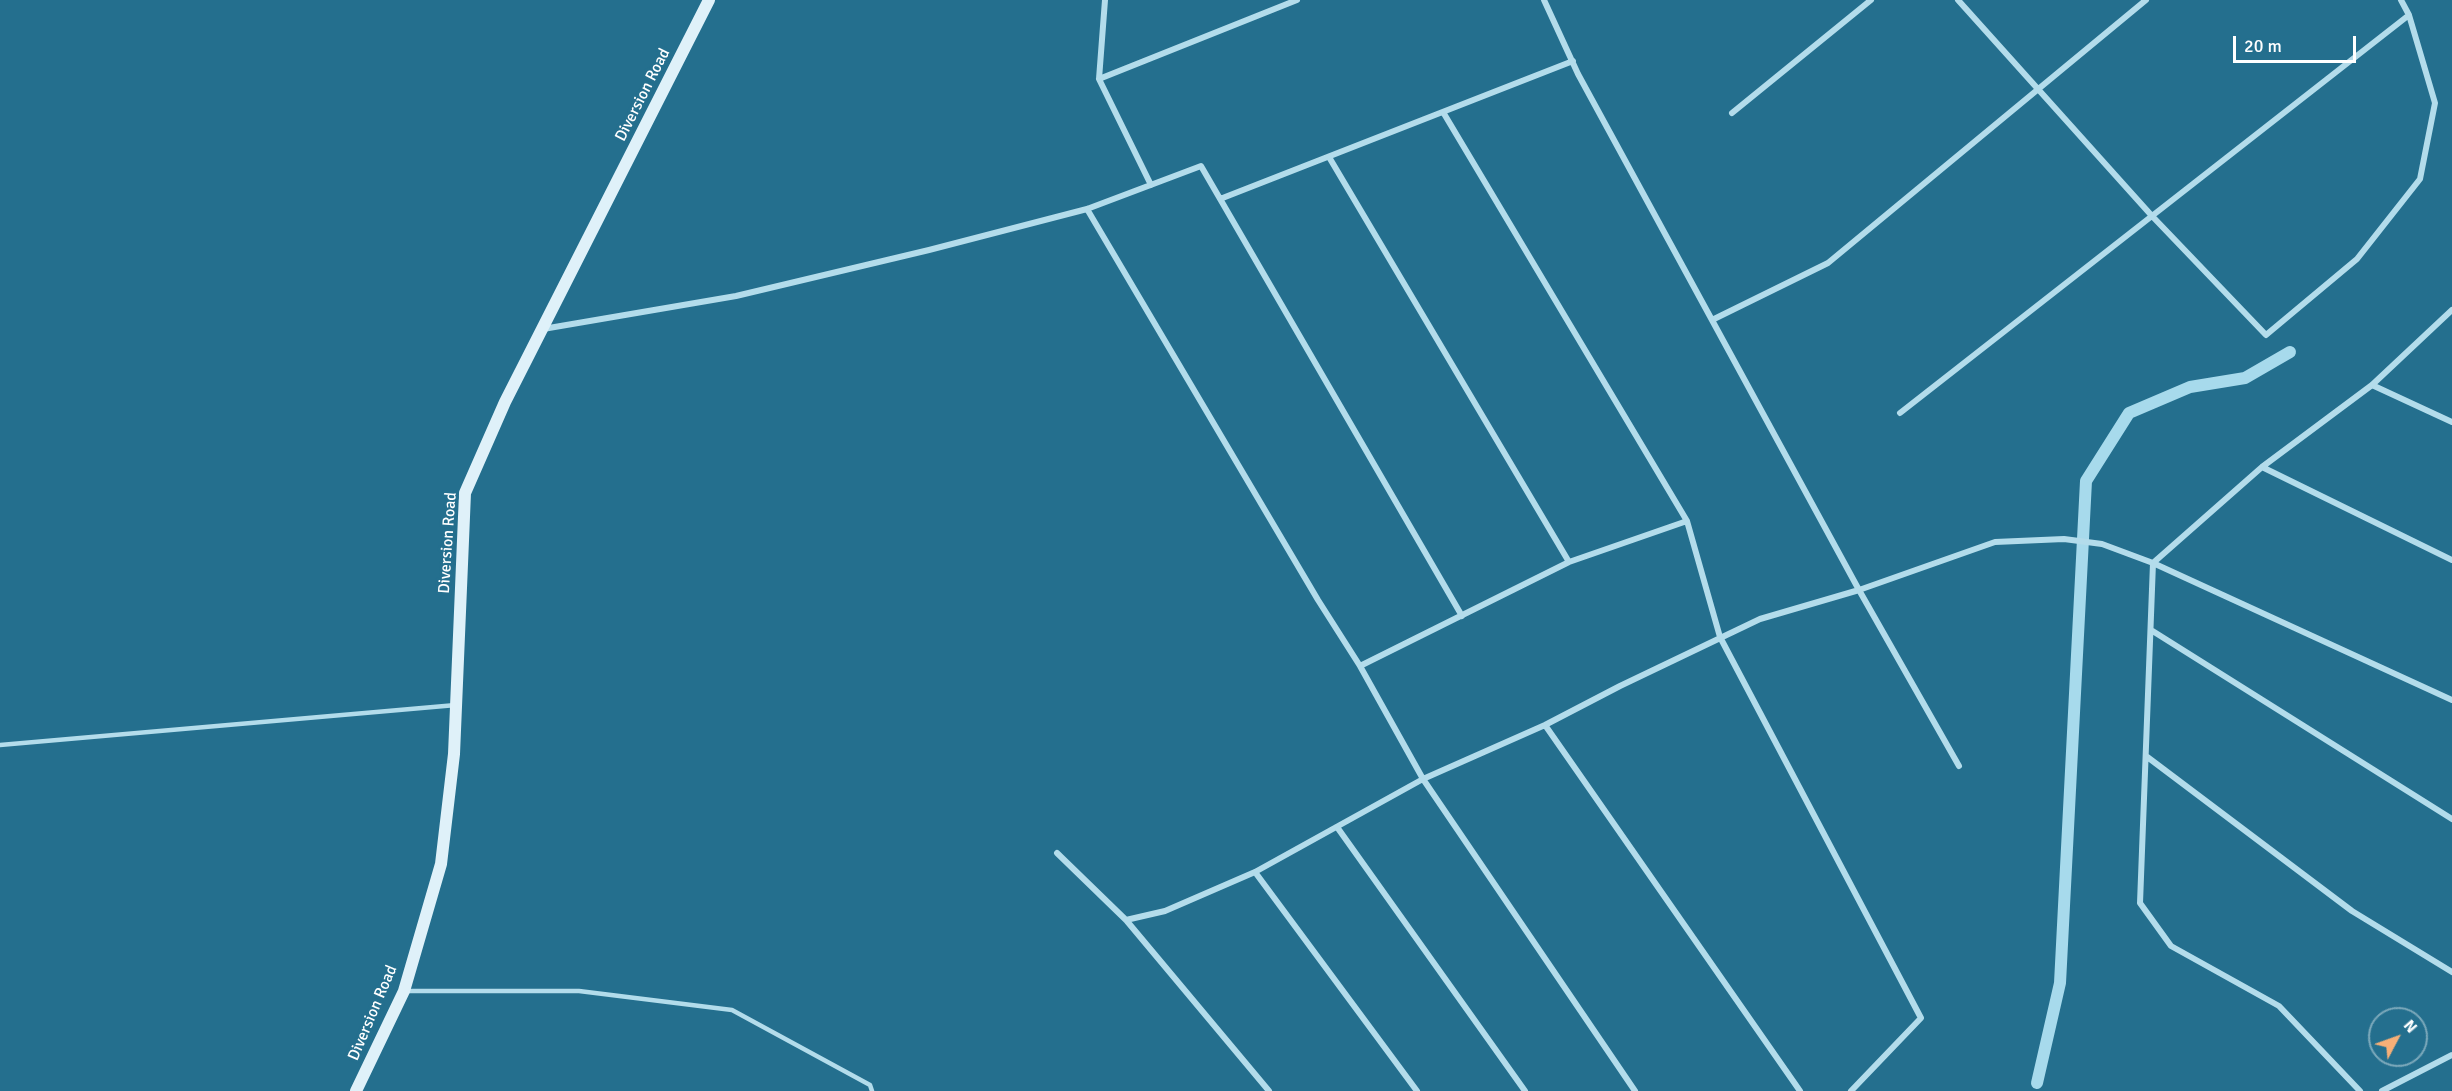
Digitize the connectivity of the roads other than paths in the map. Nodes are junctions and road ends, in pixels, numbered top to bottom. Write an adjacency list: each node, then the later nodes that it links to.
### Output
1 (709, 0): 22 (street, Diversion Road)
2 (1106, 0): 11 (street)
3 (1297, 0): 11 (street)
4 (1544, 0): 10 (street)
5 (1871, 0): 14 (street)
6 (1958, 0): 12 (street)
7 (2146, 0): 12 (street)
8 (2401, 0): 9 (street)
9 (2409, 15): 19 (street); 19 (street)
10 (1573, 61): 13 (street); 21 (street)
11 (1099, 79): 16 (street)
12 (2038, 89): 19 (street); 21 (street)
13 (1443, 112): 15 (street); 27 (street)
14 (1732, 113)
15 (1329, 157): 17 (street); 29 (street)
16 (1151, 185): 17 (street); 18 (street)
17 (1220, 199): 32 (street)
18 (1087, 209): 22 (street); 35 (street)
19 (2152, 216): 24 (street)
20 (2452, 310): 23 (street)
21 (1712, 320): 31 (street)
22 (543, 329): 37 (street, Diversion Road)
23 (2373, 384): 25 (street); 26 (street)
24 (1900, 412)
25 (2452, 422)
26 (2262, 467): 28 (street); 30 (street)
27 (1687, 521): 29 (street); 34 (street)
28 (2452, 560)
29 (1569, 562): 32 (street)
30 (2153, 563): 31 (street); 33 (street); 36 (street)
31 (1859, 590): 34 (street); 41 (street)
32 (1462, 616): 35 (street)
33 (2151, 630): 40 (street); 43 (street)
34 (1720, 637): 38 (street); 58 (street)
35 (1360, 666): 42 (street)
36 (2452, 700)
37 (456, 705): 39 (lane); 49 (street, Diversion Road)
38 (1545, 725): 42 (street); 57 (street)
39 (0, 745)
40 (2146, 756): 48 (street); 59 (street)
41 (1959, 766)
42 (1424, 779): 44 (street); 56 (street)
43 (2452, 819)
44 (1337, 826): 46 (street); 55 (street)
45 (1057, 853): 47 (street)
46 (1255, 872): 47 (street); 54 (street)
47 (1126, 920): 53 (street)
48 (2452, 972)
49 (404, 991): 51 (street, Diversion Road); 52 (lane)
50 (2452, 1055): 60 (street)
51 (356, 1091)
52 (873, 1091)
53 (1269, 1091)
54 (1418, 1091)
55 (1525, 1091)
56 (1635, 1091)
57 (1800, 1091)
58 (1851, 1091)
59 (2360, 1091)
60 (2382, 1091)

